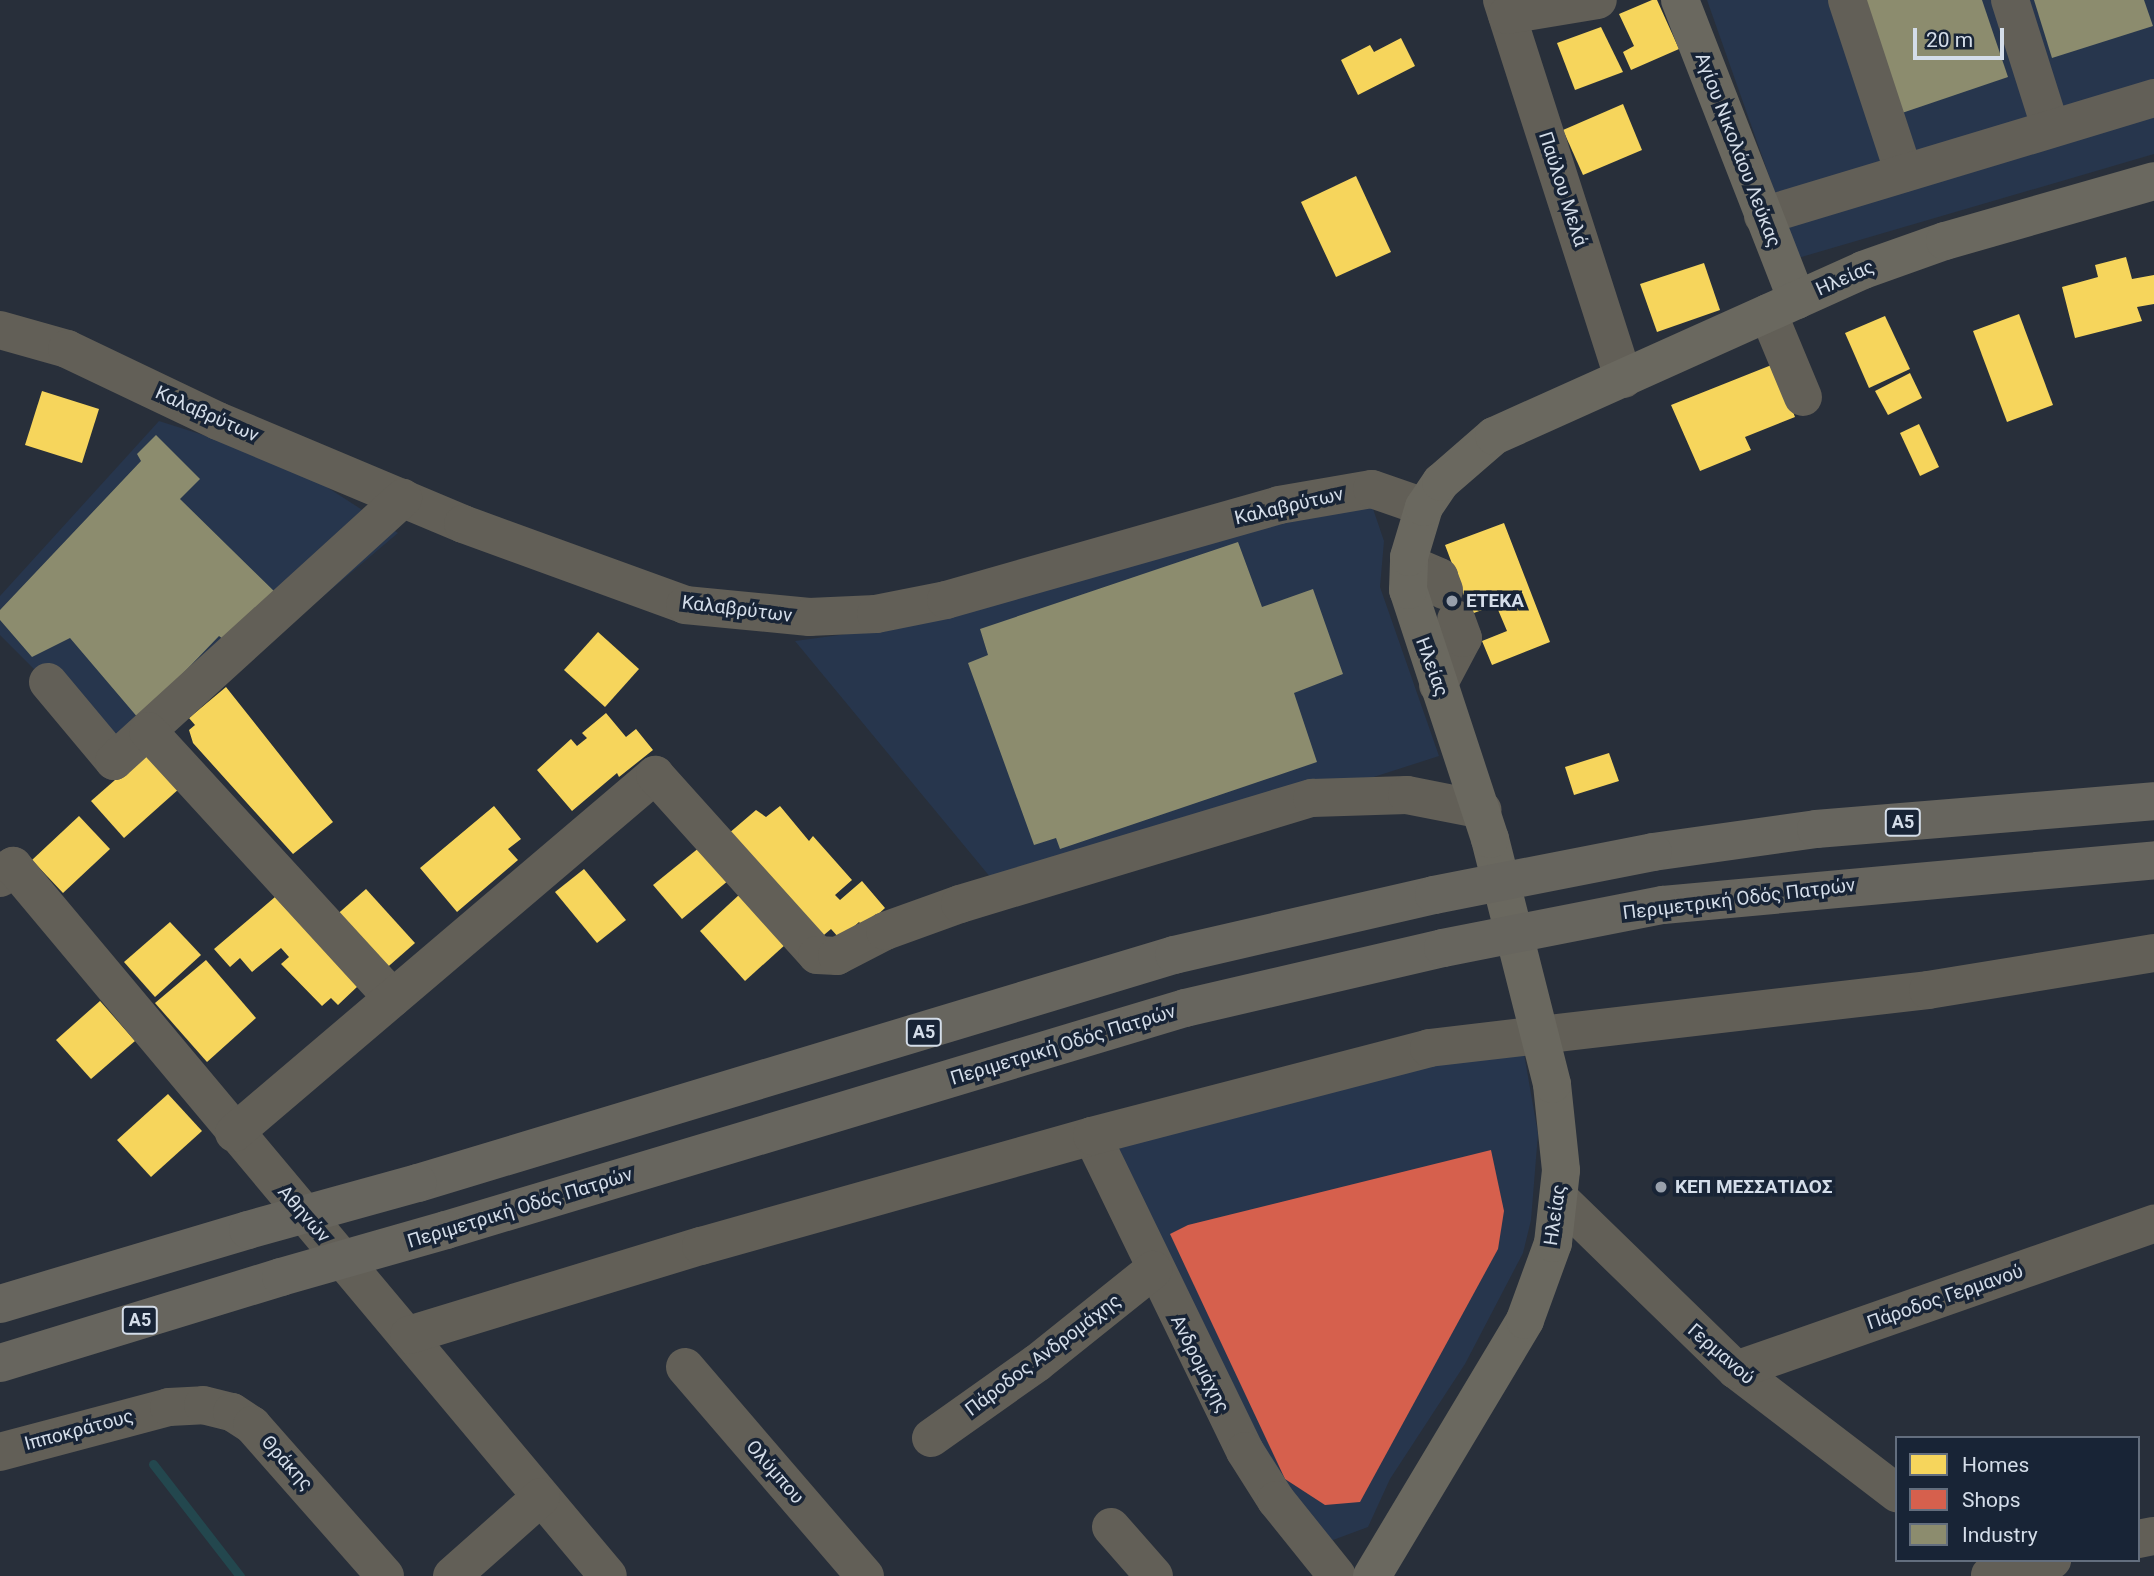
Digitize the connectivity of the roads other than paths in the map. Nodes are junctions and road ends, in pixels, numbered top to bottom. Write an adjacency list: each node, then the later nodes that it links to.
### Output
1 (1598, 0): 5 (street)
2 (1680, 0): 10 (main road, Αγίου Νικολάου Λεύκας)
3 (1847, 0): 8 (street)
4 (2010, 0): 7 (street)
5 (1505, 8): 13 (street, Παύλου Μελά)
6 (2154, 98): 7 (street)
7 (2051, 129): 8 (street)
8 (1904, 173): 10 (street)
9 (2154, 181): 11 (main road, Ηλείας)
10 (1763, 216): 11 (main road, Αγίου Νικολάου Λεύκας)
11 (1782, 307): 13 (main road, Ηλείας); 14 (street)
12 (0, 330): 15 (street, Καλαβρύτων)
13 (1624, 379): 16 (main road, Ηλείας)
14 (1803, 397)
15 (403, 498): 16 (street, Καλαβρύτων); 20 (street)
16 (1424, 508): 17 (main road, Ηλείας)
17 (1409, 564): 19 (main road, Ηλείας); 19 (street)
18 (48, 682): 20 (street)
19 (1438, 685): 22 (main road, Ηλείας)
20 (148, 731): 26 (street)
21 (2154, 801): 33 (highway, Α5, bridge)
22 (1483, 810): 26 (street); 27 (main road, Ηλείας)
23 (2154, 860): 35 (highway, Περιμετρική Οδός Πατρών / Α5, bridge)
24 (4, 865): 28 (street, Αθηνών)
25 (2154, 953): 27 (street)
26 (393, 998): 28 (street)
27 (1541, 1038): 29 (street); 30 (main road, Ηλείας)
28 (234, 1133): 34 (street, Αθηνών)
29 (1092, 1136): 32 (street, Ανδρομάχης); 34 (street)
30 (1559, 1198): 37 (street, Γερμανού); 52 (main road, Ηλείας)
31 (2154, 1224): 37 (street, Πάροδος Γερμανού)
32 (1153, 1270): 39 (street, Πάροδος Ανδρομάχης); 51 (street, Ανδρομάχης)
33 (0, 1304)
34 (409, 1335): 42 (street, Αθηνών)
35 (0, 1363)
36 (684, 1367): 49 (street, Ολύμπου)
37 (1736, 1370): 41 (street, Γερμανού)
38 (159, 1409): 40 (street, Ιπποκράτους); 46 (street, Θράκης)
39 (931, 1438)
40 (0, 1452)
41 (1895, 1491)
42 (541, 1497): 47 (street); 48 (street, Αθηνών)
43 (1111, 1527): 50 (street)
44 (1978, 1562): 53 (street)
45 (2044, 1562): 53 (street)
46 (385, 1576)
47 (452, 1576)
48 (608, 1576)
49 (865, 1576)
50 (1154, 1576)
51 (1337, 1576)
52 (1372, 1576)
53 (1991, 1576)

